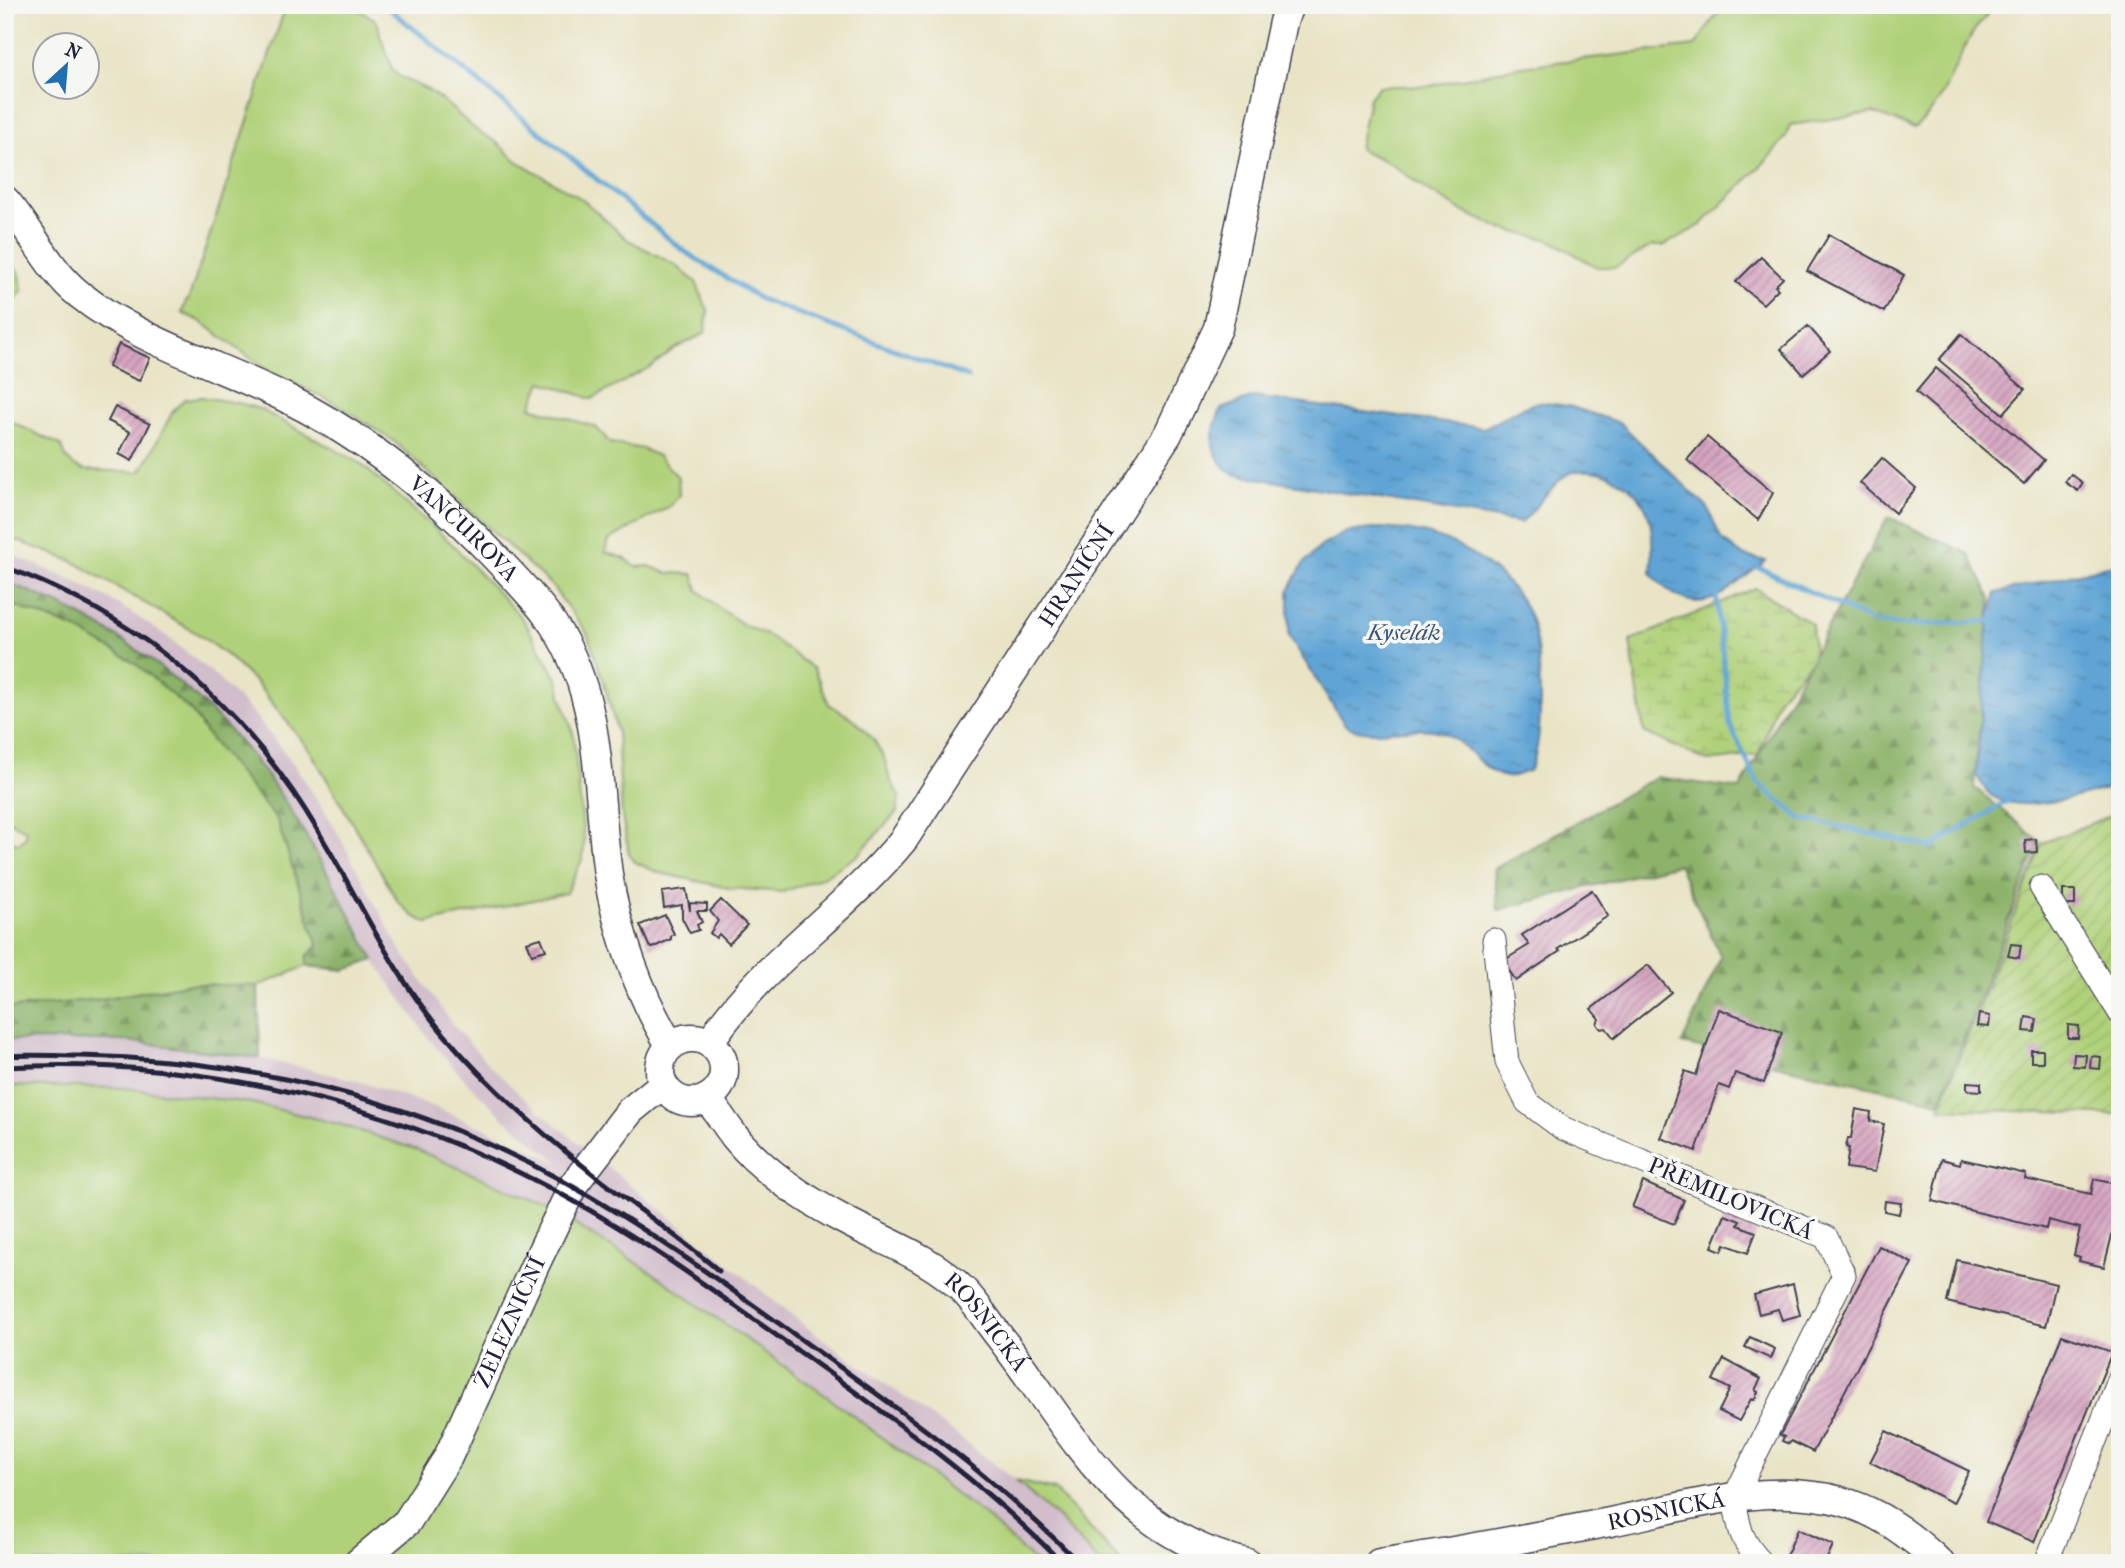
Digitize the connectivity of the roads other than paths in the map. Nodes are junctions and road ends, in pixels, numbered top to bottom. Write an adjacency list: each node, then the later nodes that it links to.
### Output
1 (1286, 13): 6 (street, HRANIČNÍ)
2 (5, 200): 7 (street, VANČUROVA)
3 (2041, 887): 5 (street)
4 (1494, 940): 11 (street, PŘEMILOVICKÁ)
5 (2120, 1013)
6 (709, 1043): 7 (street); 9 (street)
7 (671, 1046): 8 (street)
8 (663, 1084): 9 (street); 12 (street, ŽELEZNIČNÍ)
9 (707, 1098): 13 (street, ROSNICKÁ)
10 (2120, 1378): 17 (street)
11 (1734, 1498): 14 (street, ROSNICKÁ); 15 (street); 16 (street, ROSNICKÁ)
12 (358, 1563)
13 (1247, 1563)
14 (1379, 1563)
15 (1762, 1563)
16 (1940, 1563)
17 (2046, 1563)

